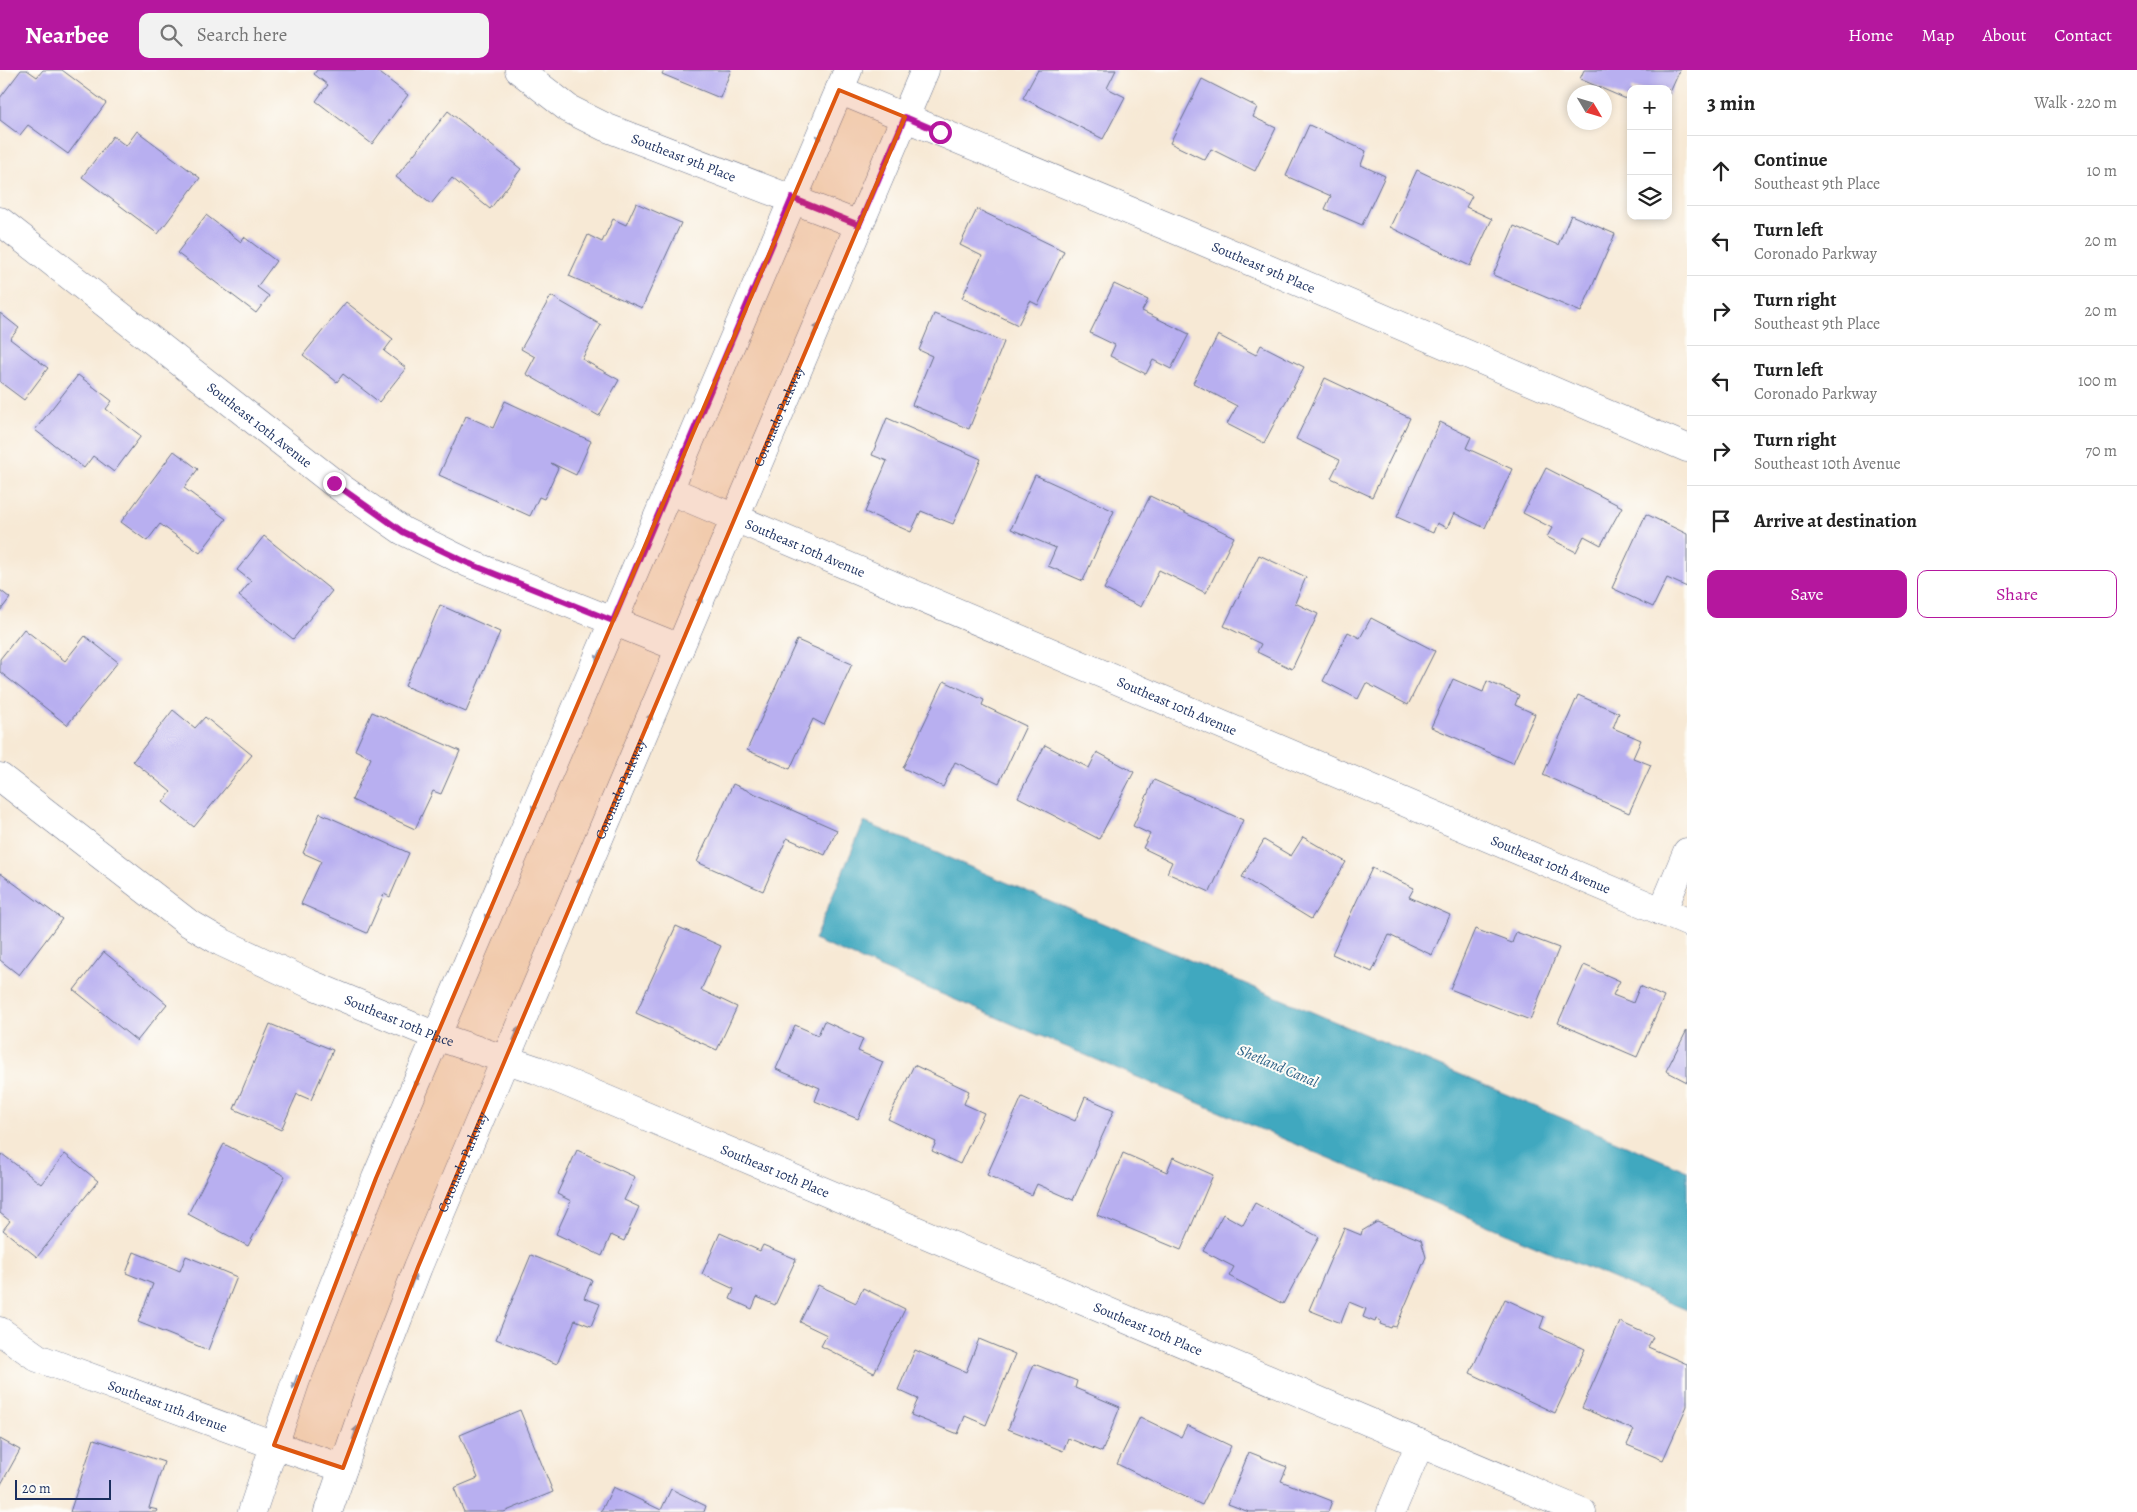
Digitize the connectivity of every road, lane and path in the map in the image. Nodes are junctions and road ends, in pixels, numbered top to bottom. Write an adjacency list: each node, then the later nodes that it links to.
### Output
1 (519, 70): 5 (street, Southeast 9th Place)
2 (925, 70): 4 (street, Coronado Parkway)
3 (843, 80): 4 (street, Southeast 9th Place); 5 (street, one-way to 5)
4 (905, 117): 7 (street, Coronado Parkway); 8 (street, Southeast 9th Place)
5 (792, 198): 7 (street, Southeast 9th Place); 9 (street)
6 (0, 221): 11 (street, Southeast 10th Avenue)
7 (859, 225): 10 (street, Coronado Parkway, one-way to 7)
8 (1687, 448)
9 (669, 490): 10 (street, Southeast 10th Avenue); 11 (street)
10 (735, 519): 12 (street, Coronado Parkway, one-way to 10); 15 (street, Southeast 10th Avenue)
11 (613, 621): 12 (street, Southeast 10th Avenue); 17 (street, one-way to 17)
12 (680, 648): 18 (street, Coronado Parkway, one-way to 12)
13 (0, 777): 17 (street, Southeast 10th Place)
14 (1687, 852): 15 (street)
15 (1662, 912): 16 (street, Southeast 10th Avenue)
16 (1687, 922)
17 (436, 1036): 18 (street, Southeast 10th Place); 21 (street, one-way to 21)
18 (504, 1060): 20 (street, Southeast 10th Place); 22 (street, Coronado Parkway, one-way to 18)
19 (0, 1331): 21 (street, Southeast 11th Avenue)
20 (1420, 1444): 25 (street); 26 (street, Southeast 10th Place)
21 (274, 1445): 22 (street, Southeast 11th Avenue); 23 (street)
22 (342, 1468): 24 (street, Coronado Parkway)
23 (252, 1512)
24 (328, 1512)
25 (1390, 1512)
26 (1582, 1512)

